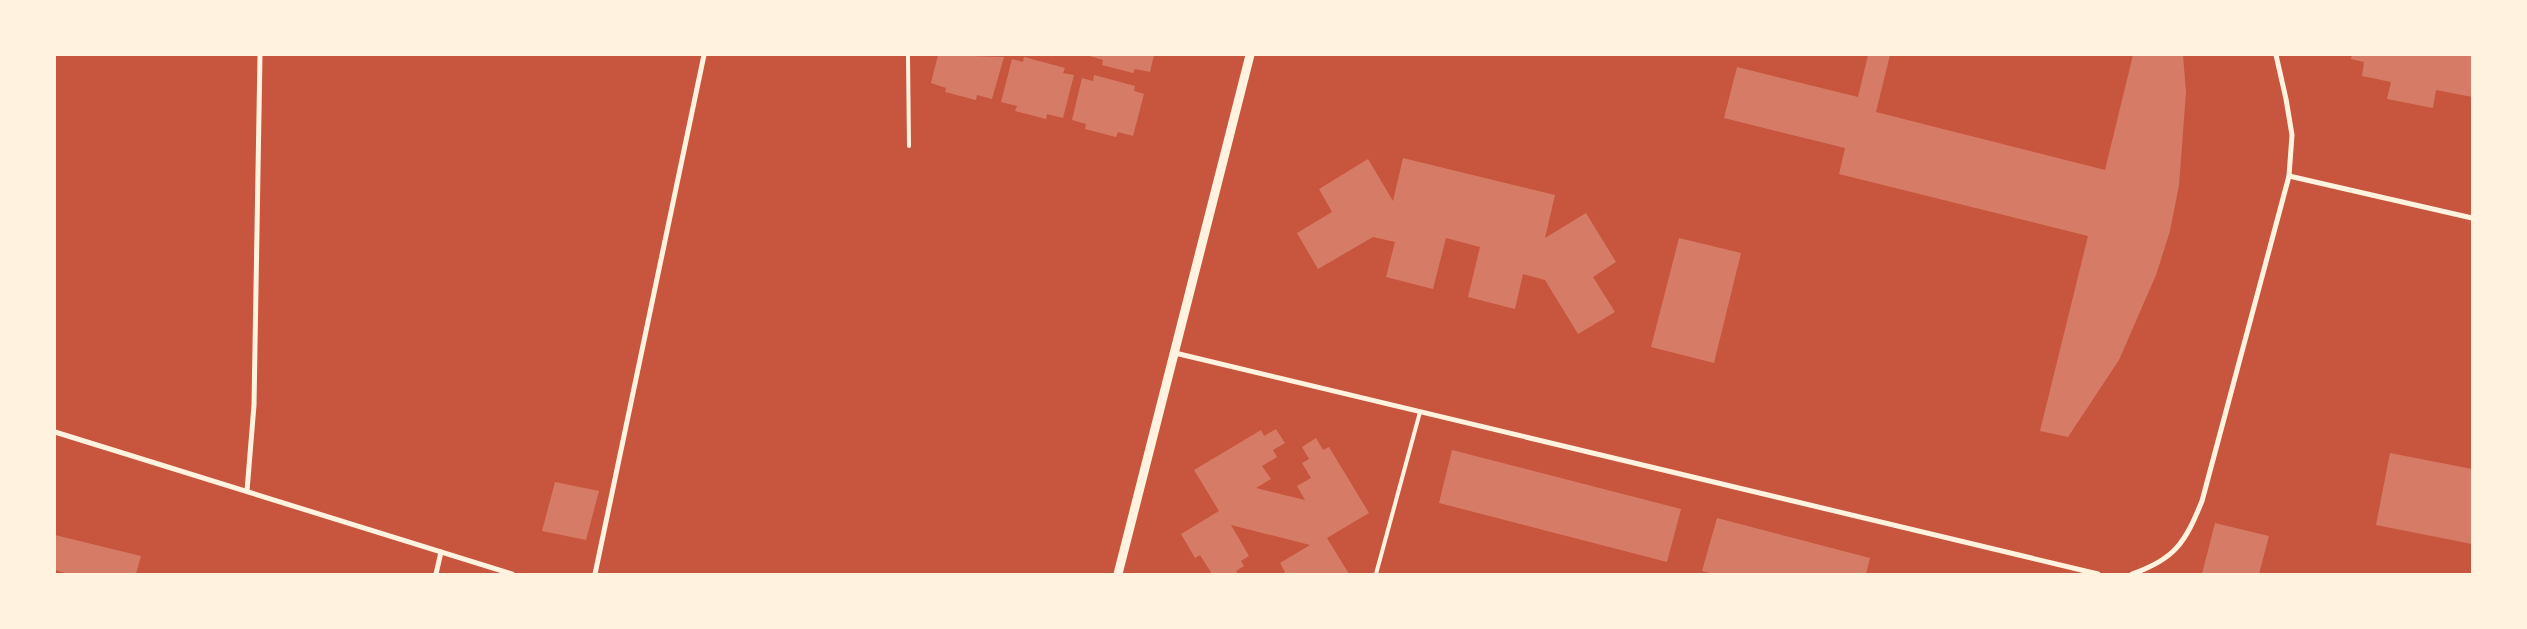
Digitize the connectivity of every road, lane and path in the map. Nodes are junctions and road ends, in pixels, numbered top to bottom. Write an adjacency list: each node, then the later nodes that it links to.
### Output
1 (260, 55): 12 (street)
2 (704, 55): 16 (street)
3 (908, 55): 6 (lane)
4 (1250, 55): 9 (street)
5 (2276, 55): 7 (street)
6 (909, 146)
7 (2289, 176): 8 (street); 20 (street)
8 (2472, 218)
9 (1174, 353): 10 (street); 17 (street)
10 (1420, 412): 18 (lane); 19 (street)
11 (55, 432): 12 (street)
12 (246, 491): 13 (street)
13 (441, 552): 14 (street); 15 (street)
14 (436, 574)
15 (512, 574)
16 (595, 574)
17 (1118, 574)
18 (1376, 574)
19 (2098, 574)
20 (2132, 574)

